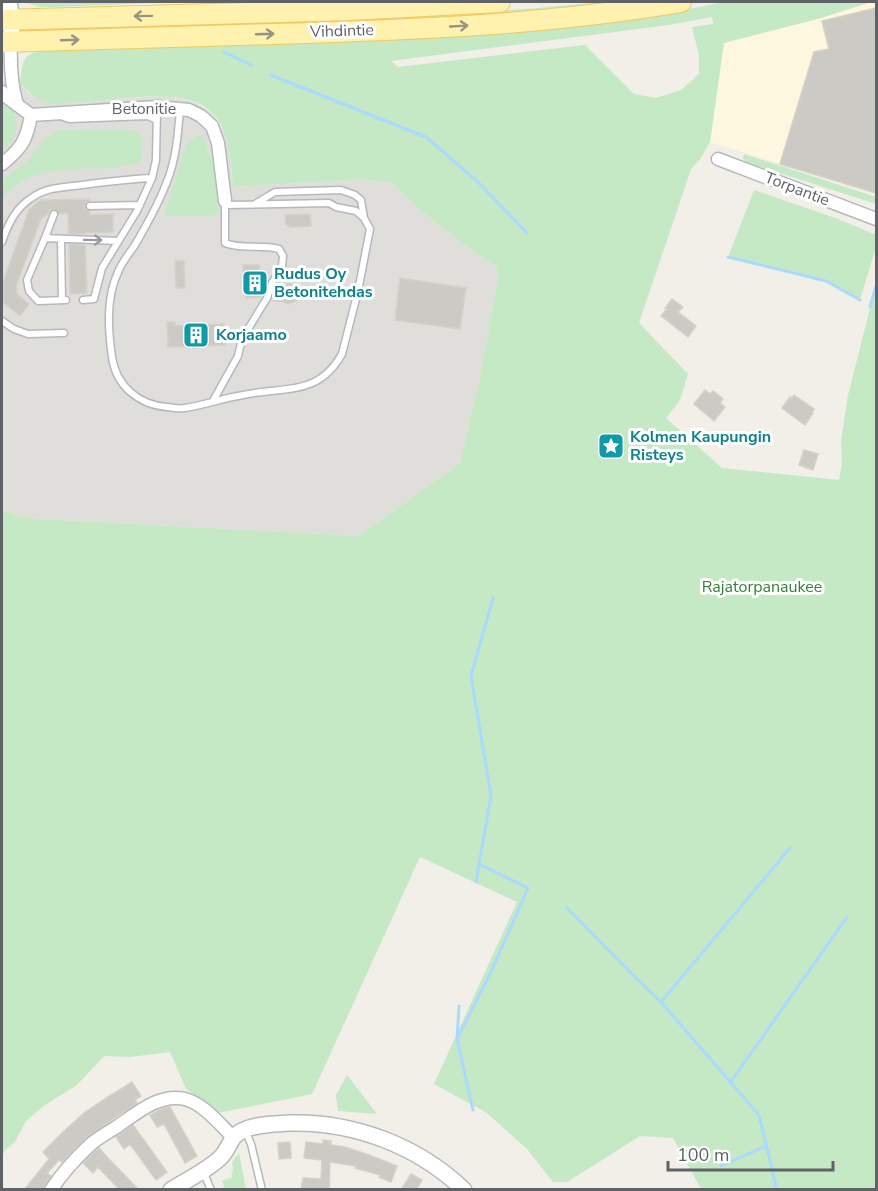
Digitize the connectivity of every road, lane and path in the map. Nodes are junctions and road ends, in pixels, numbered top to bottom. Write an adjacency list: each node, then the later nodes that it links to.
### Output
1 (500, 2): 3 (main road, Vihdintie, one-way to 3)
2 (681, 2): 4 (main road, Vihdintie, one-way to 2)
3 (7, 14): 4 (street)
4 (6, 42): 6 (street)
5 (2, 92): 6 (street)
6 (17, 105): 9 (street)
7 (181, 108): 8 (street, Betonitie); 13 (street, Betonitie); 27 (lane)
8 (157, 113): 9 (street, Betonitie); 12 (lane)
9 (31, 115): 11 (street)
10 (718, 159): 19 (street, Torpantie)
11 (2, 164)
12 (152, 178): 15 (lane); 23 (lane)
13 (225, 203): 14 (lane); 27 (lane)
14 (255, 204): 18 (lane); 18 (lane)
15 (140, 205): 16 (lane); 22 (lane)
16 (90, 206)
17 (54, 214): 20 (lane)
18 (364, 218): 27 (lane)
19 (876, 219)
20 (45, 238): 21 (lane); 21 (lane)
21 (64, 240): 22 (lane, one-way to 22)
22 (118, 240): 24 (lane)
23 (2, 242)
24 (83, 300)
25 (2, 321): 26 (lane)
26 (64, 333)
27 (213, 402)
28 (238, 1133): 29 (street); 30 (street); 33 (lane); 34 (street)
29 (202, 1170): 31 (street); 32 (lane)
30 (51, 1190)
31 (171, 1190)
32 (211, 1190)
33 (262, 1190)
34 (464, 1190)

